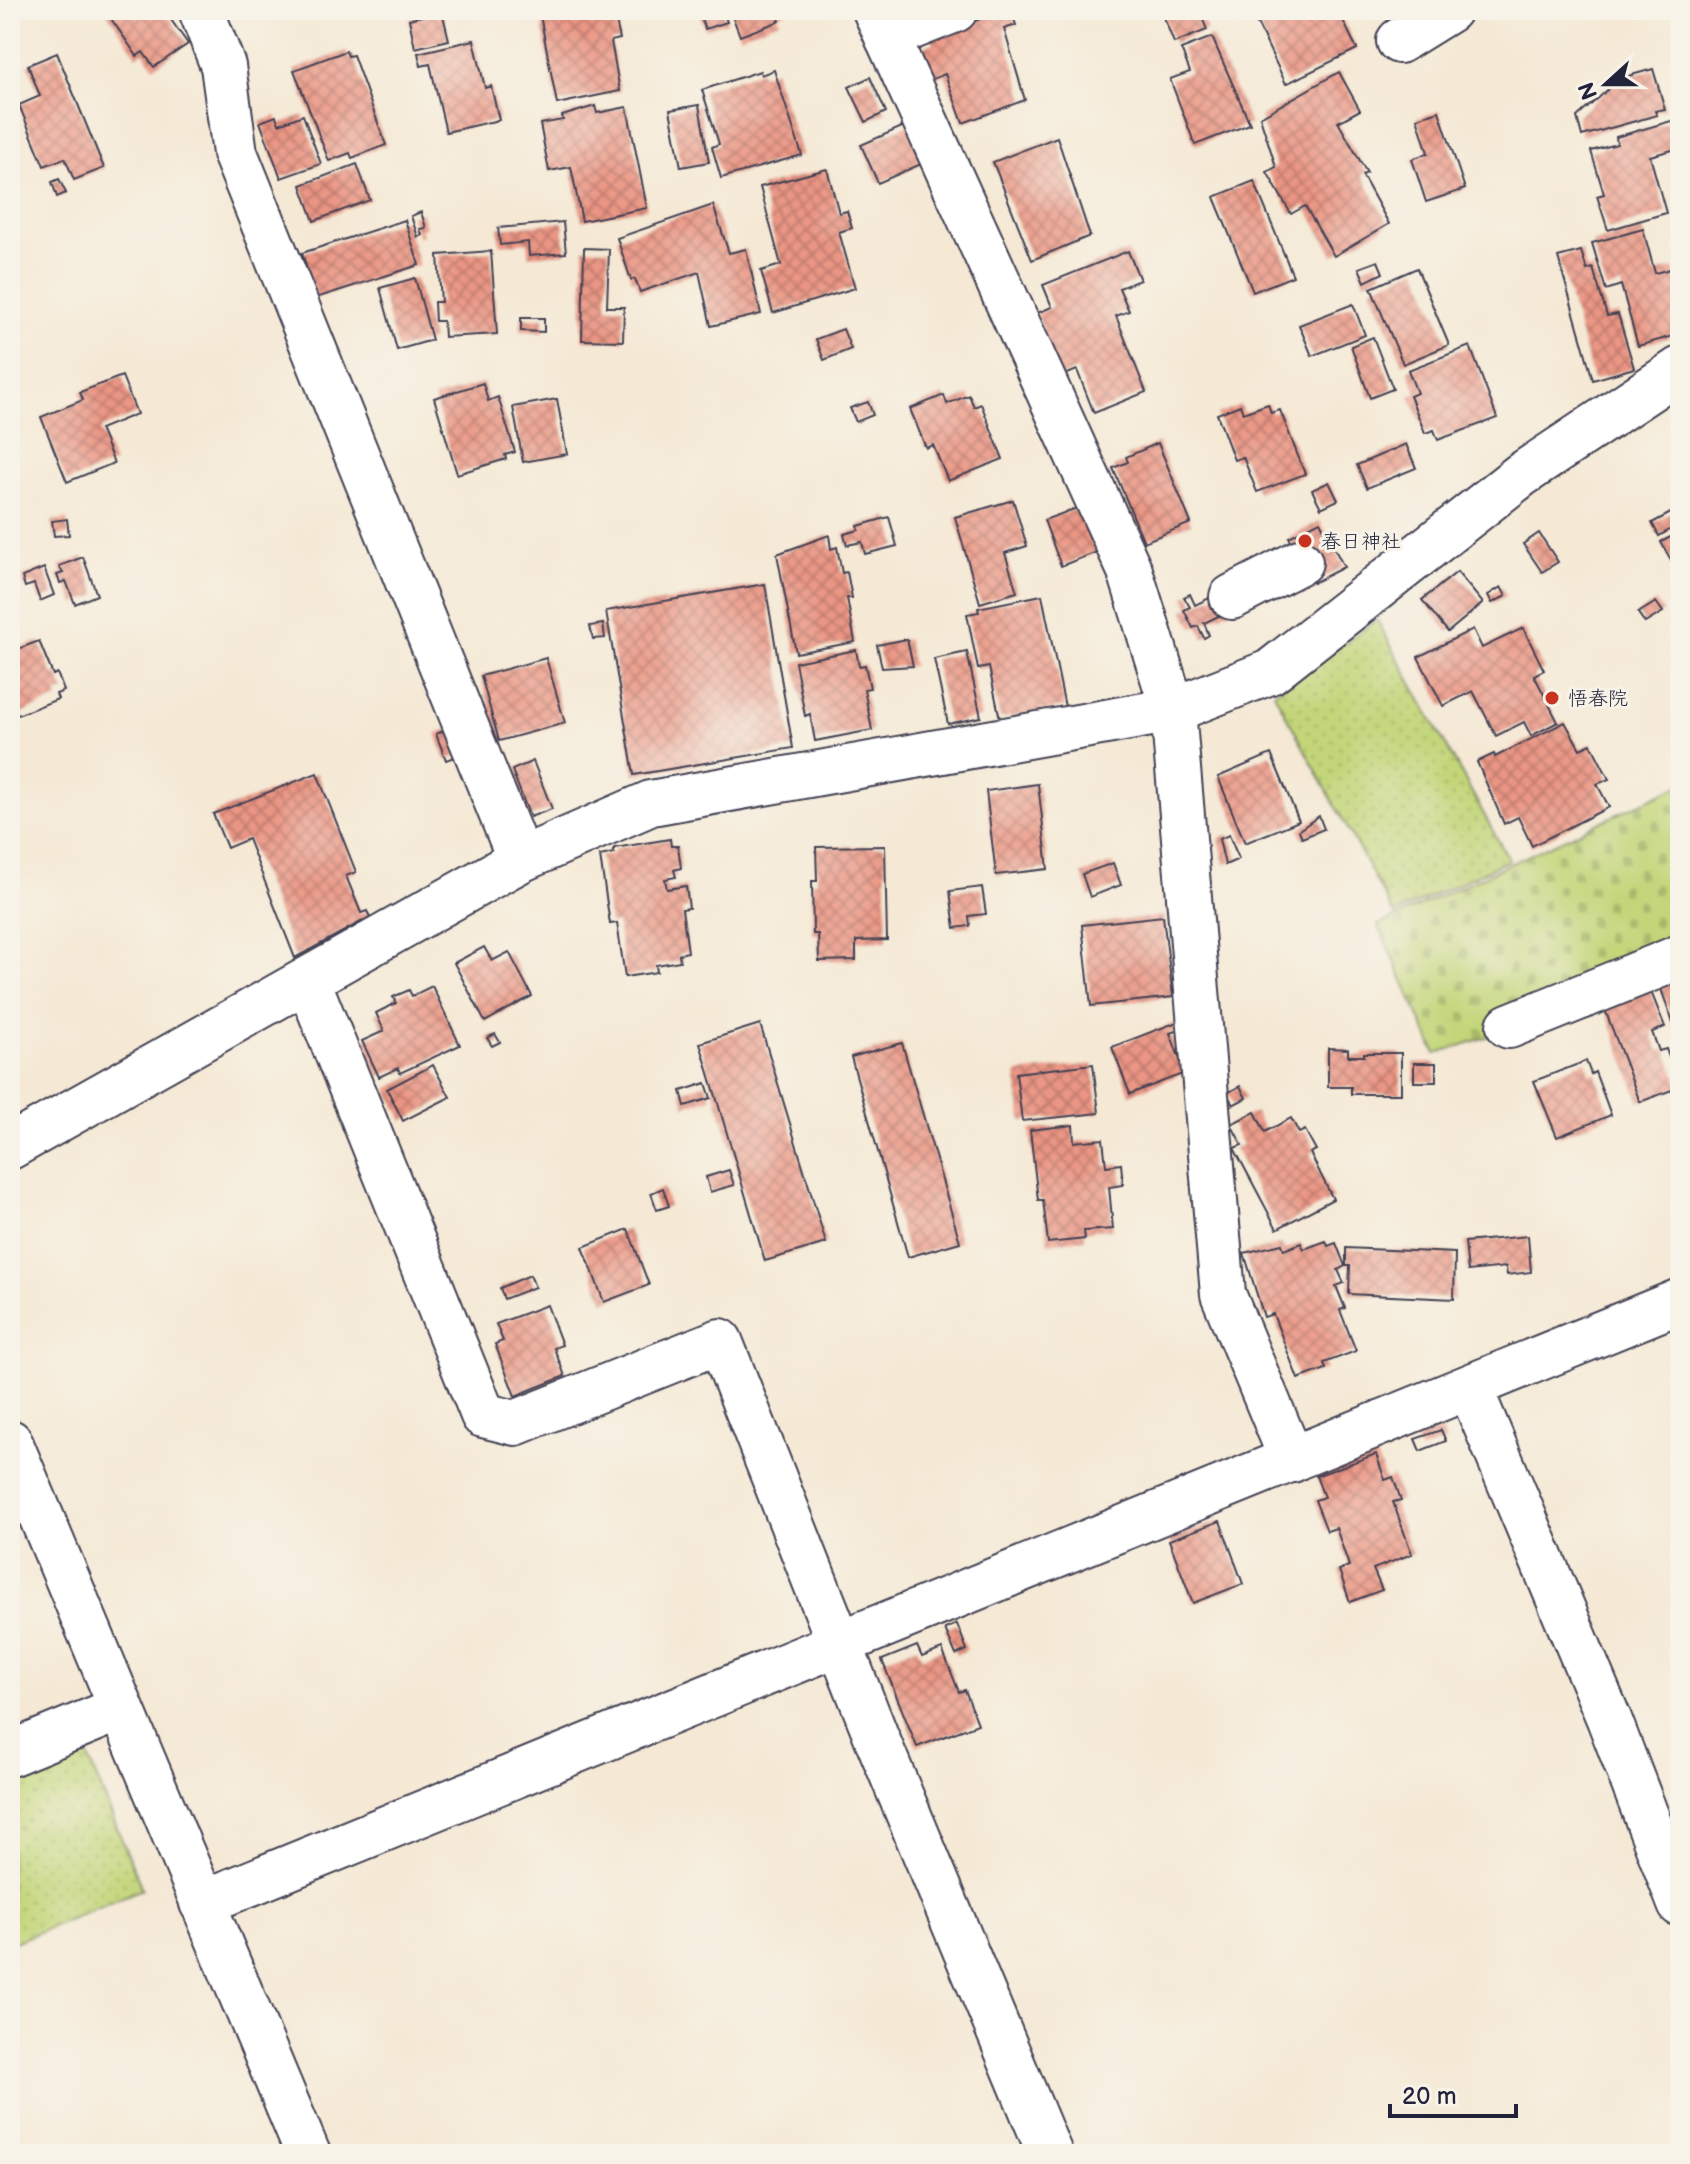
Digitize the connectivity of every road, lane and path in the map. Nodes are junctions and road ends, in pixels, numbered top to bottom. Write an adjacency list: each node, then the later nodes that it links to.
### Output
1 (201, 10): 10 (street)
2 (955, 10): 4 (street)
3 (1449, 10): 5 (street)
4 (881, 23): 9 (street)
5 (1399, 41)
6 (1680, 369): 9 (street)
7 (1300, 562): 8 (street)
8 (1232, 597)
9 (1173, 710): 10 (street); 18 (street)
10 (520, 860): 12 (street)
11 (1680, 957): 13 (street)
12 (308, 981): 14 (street); 19 (street)
13 (1509, 1026)
14 (10, 1147)
15 (1680, 1301): 16 (street)
16 (1470, 1388): 18 (street); 23 (street)
17 (10, 1442): 20 (street)
18 (1292, 1460): 19 (street)
19 (839, 1642): 22 (street); 25 (street)
20 (119, 1709): 21 (street); 22 (street)
21 (10, 1754)
22 (202, 1903): 24 (street)
23 (1680, 1904)
24 (308, 2154)
25 (1050, 2154)

